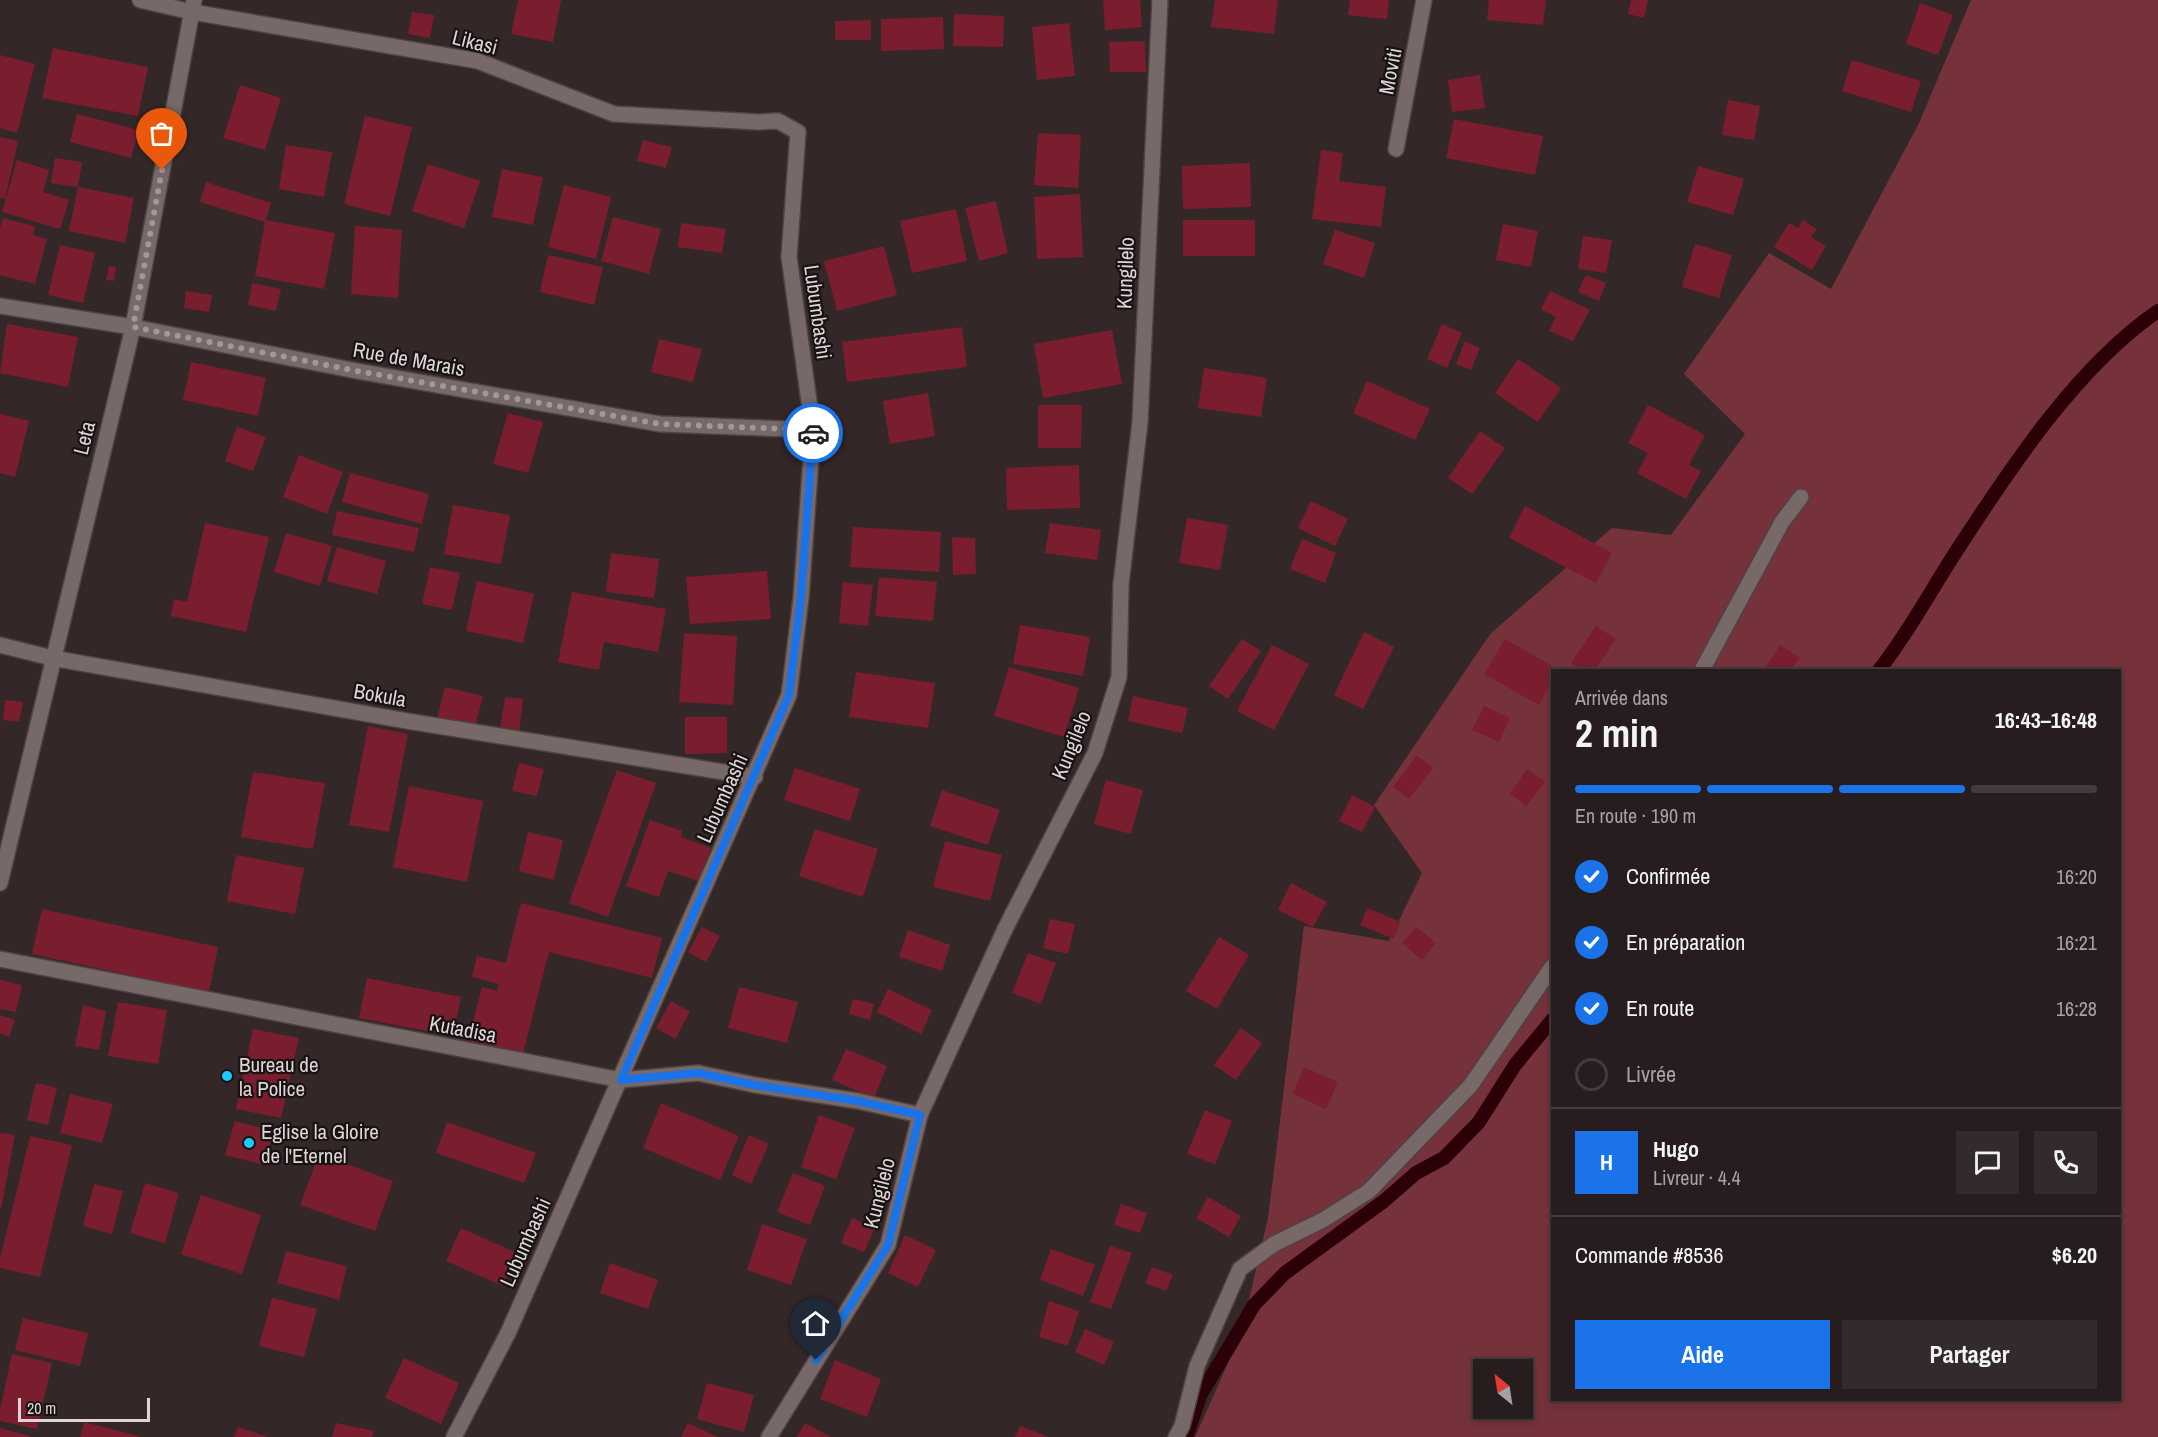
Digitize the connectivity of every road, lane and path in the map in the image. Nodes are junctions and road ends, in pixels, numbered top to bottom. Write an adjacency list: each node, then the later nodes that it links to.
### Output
1 (140, 0): 4 (street, Likasi)
2 (1160, 0): 19 (street, Kungilelo)
3 (1424, 0): 6 (street, Moviti)
4 (193, 6): 5 (street, Likasi); 8 (street, Leta)
5 (794, 128): 9 (street, Lubumbashi)
6 (1396, 149)
7 (0, 306): 8 (street, Rue de Marais)
8 (133, 327): 9 (street, Rue de Marais); 12 (street, Leta)
9 (813, 430): 14 (street, Lubumbashi)
10 (1801, 497): 13 (street)
11 (0, 645): 12 (street, Bokula)
12 (52, 658): 14 (street, Bokula); 15 (street, Leta)
13 (1703, 669)
14 (755, 777): 18 (street, Lubumbashi)
15 (0, 883)
16 (0, 959): 18 (street, Kutadisa)
17 (1551, 968): 22 (street)
18 (621, 1080): 19 (street, Kutadisa); 20 (street, Lubumbashi)
19 (920, 1115): 21 (street, Kungilelo)
20 (454, 1437)
21 (769, 1437)
22 (1176, 1437)

